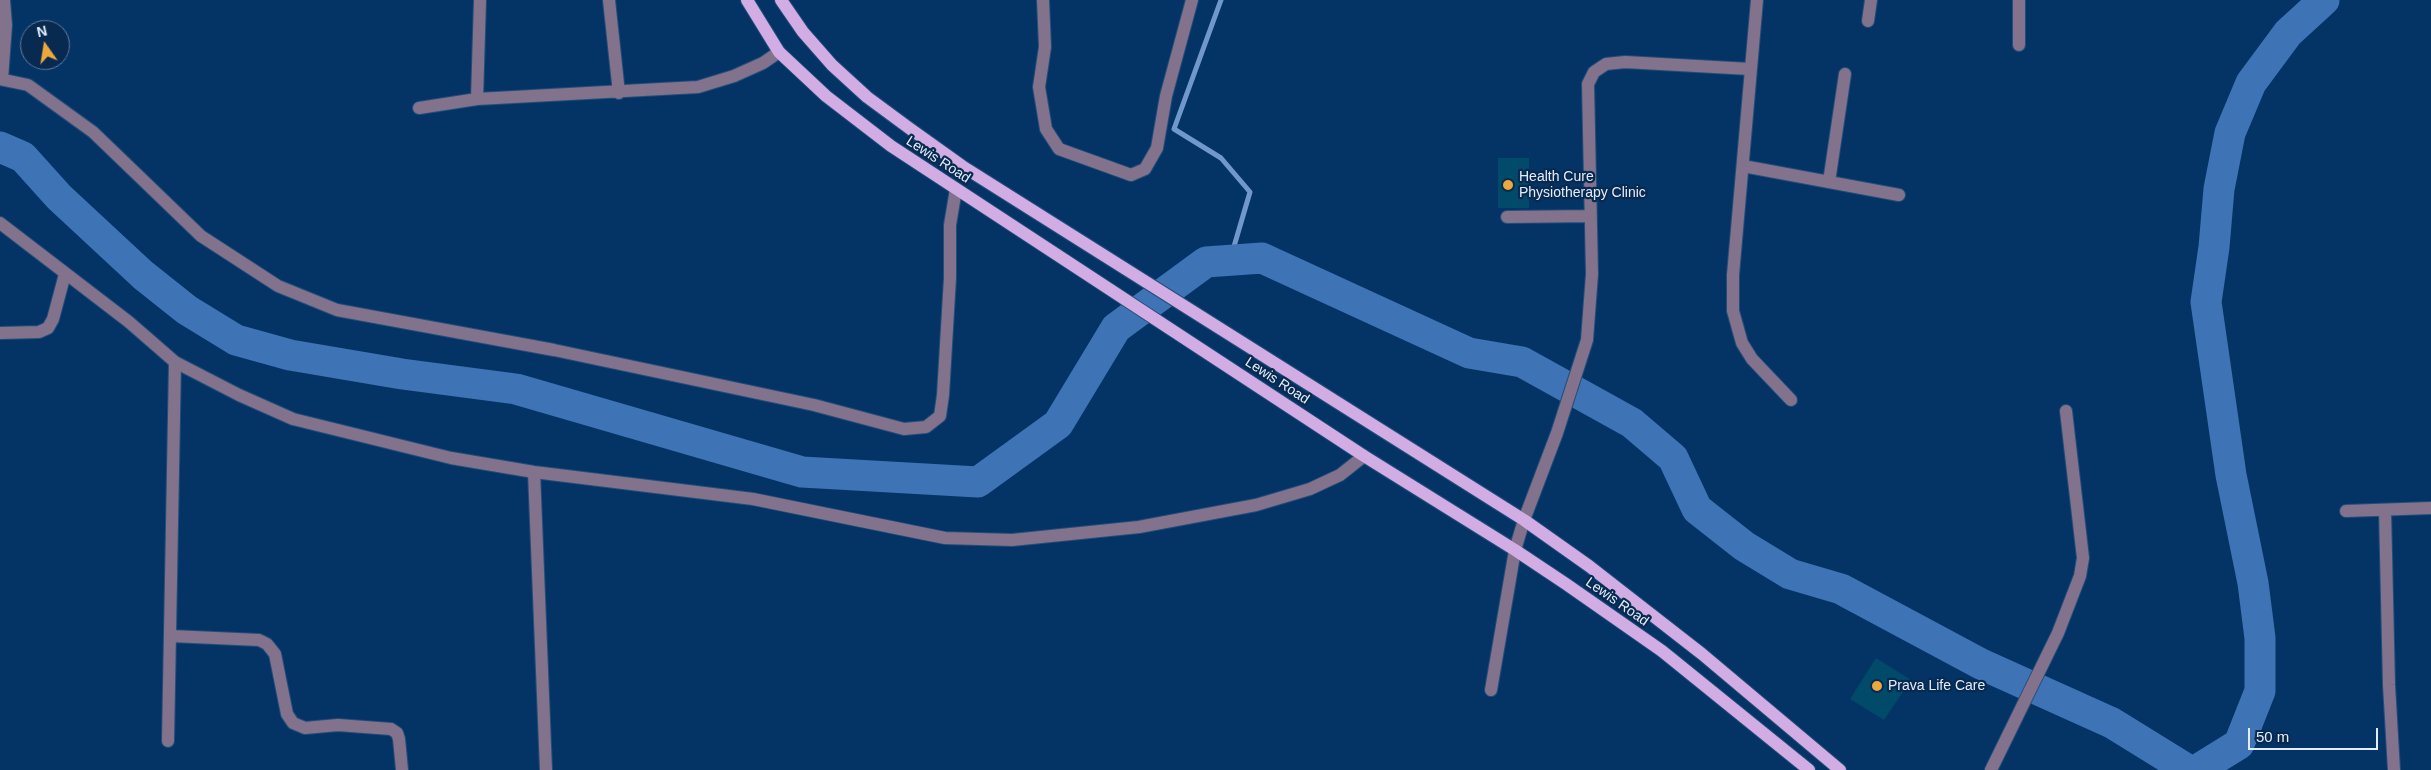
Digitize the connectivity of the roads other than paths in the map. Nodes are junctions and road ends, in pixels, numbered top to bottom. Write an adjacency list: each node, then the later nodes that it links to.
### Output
1 (4, 0): 16 (street)
2 (480, 0): 18 (street)
3 (609, 0): 17 (street)
4 (747, 0): 13 (main road, Lewis Road)
5 (781, 0): 37 (main road, Lewis Road)
6 (1043, 0): 7 (street)
7 (1192, 0)
8 (1757, 0): 14 (street)
9 (1871, 0): 11 (street)
10 (2019, 0): 12 (street)
11 (1868, 21)
12 (2019, 45)
13 (779, 52): 17 (street); 22 (main road, Lewis Road)
14 (1750, 69): 20 (street); 24 (street)
15 (1845, 74): 21 (street)
16 (1, 79): 22 (street)
17 (619, 93): 18 (street)
18 (477, 99): 19 (street)
19 (419, 108)
20 (1743, 166): 21 (street); 30 (street)
21 (1829, 182): 23 (street)
22 (956, 189): 32 (main road, Lewis Road)
23 (1898, 195)
24 (1590, 216): 25 (street); 37 (street)
25 (1508, 217)
26 (0, 223): 27 (street)
27 (65, 274): 28 (street); 29 (street)
28 (0, 333)
29 (175, 362): 33 (street); 39 (street)
30 (1791, 400)
31 (2066, 411): 46 (street)
32 (1364, 456): 33 (street); 38 (main road, Lewis Road)
33 (534, 472): 43 (street)
34 (2431, 508): 36 (street)
35 (2346, 510): 36 (street)
36 (2385, 511): 47 (street)
37 (1524, 520): 38 (street); 45 (main road, Lewis Road)
38 (1515, 550): 40 (street); 44 (main road, Lewis Road)
39 (171, 636): 41 (street); 42 (street)
40 (1491, 690)
41 (168, 741)
42 (402, 770)
43 (546, 770)
44 (1809, 770)
45 (1840, 770)
46 (1990, 770)
47 (2394, 770)

